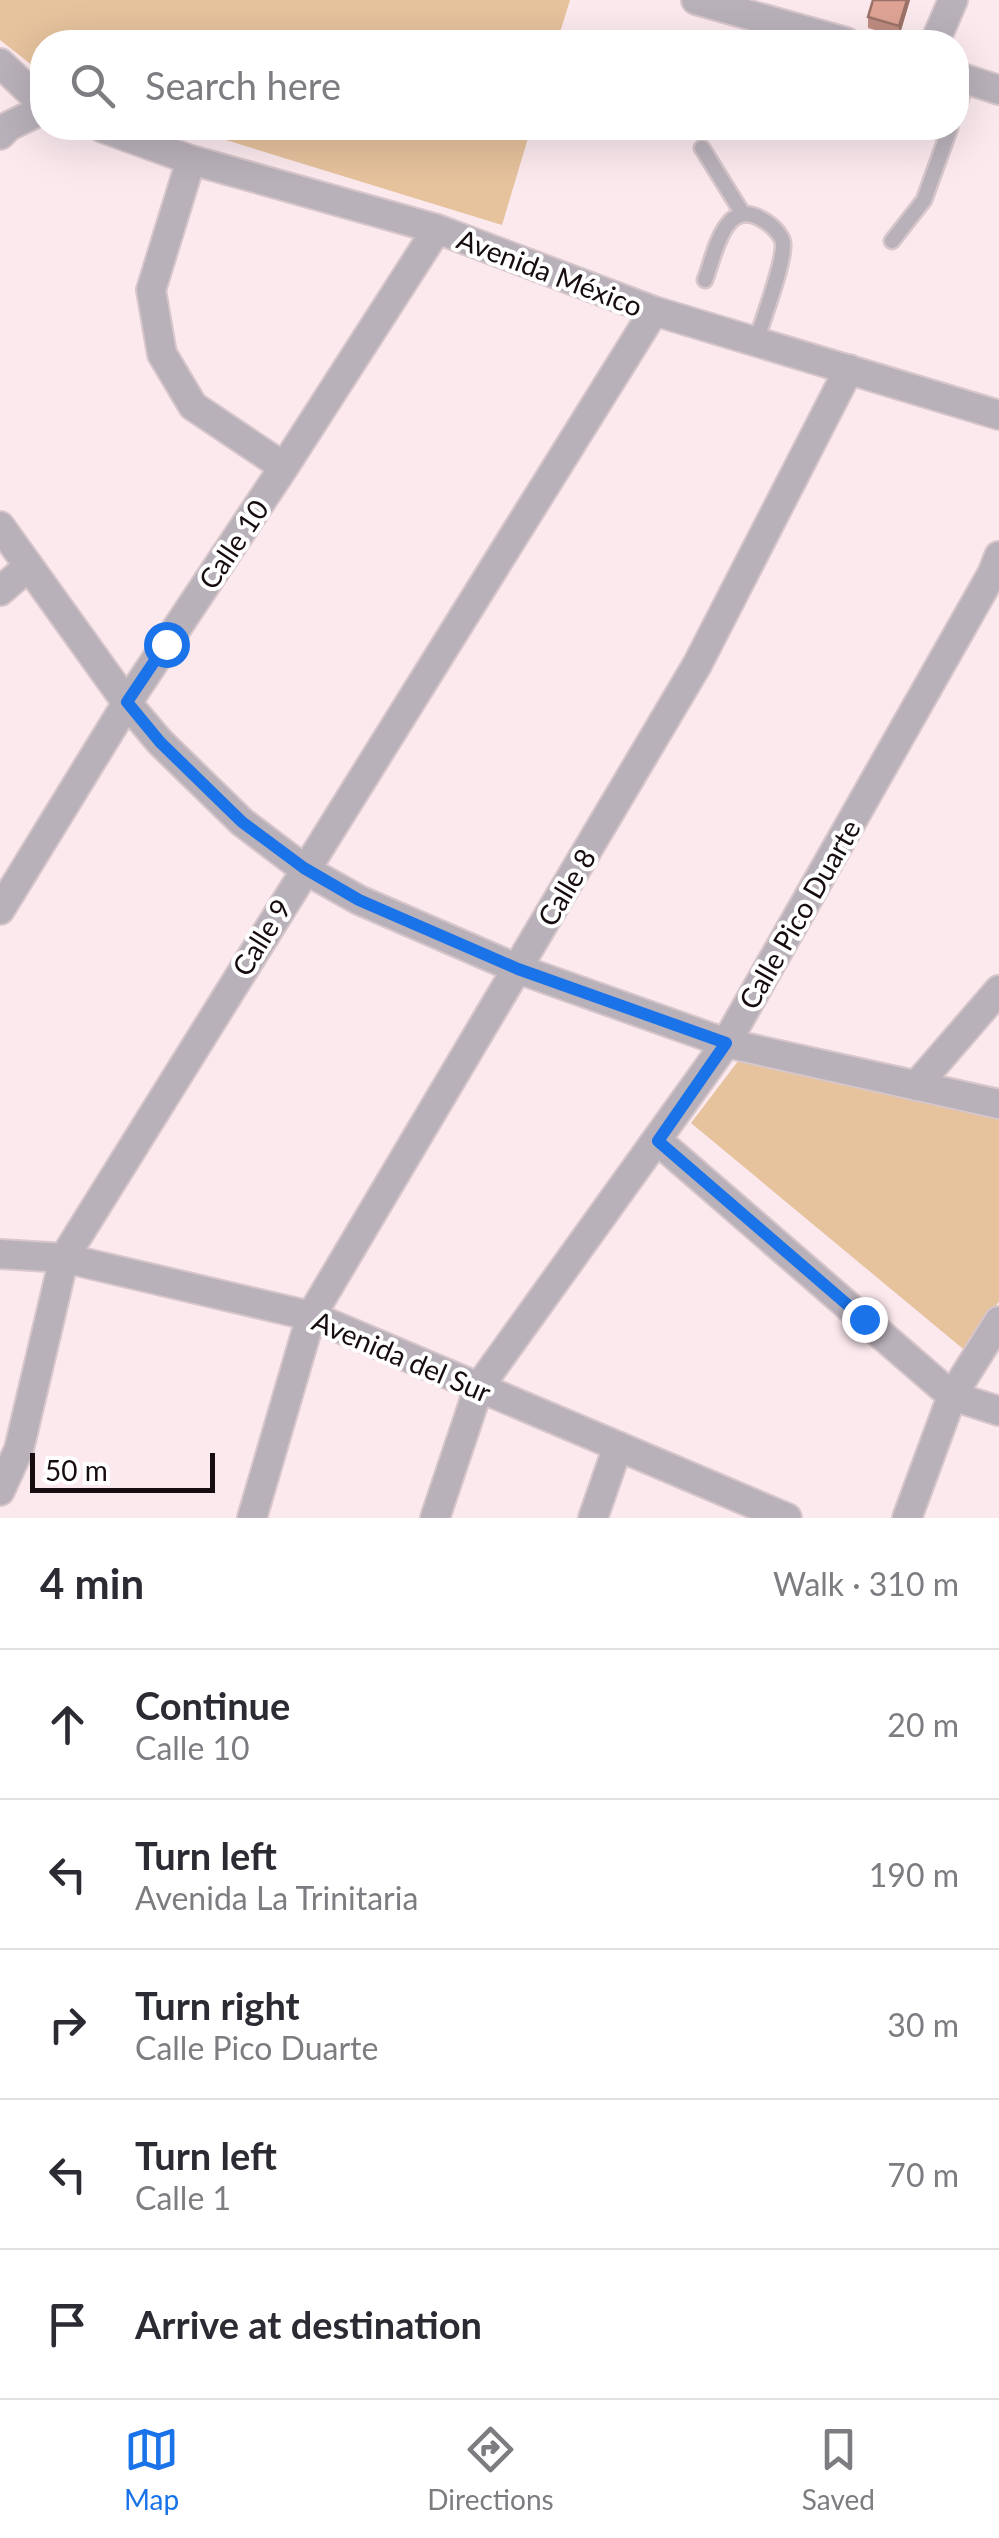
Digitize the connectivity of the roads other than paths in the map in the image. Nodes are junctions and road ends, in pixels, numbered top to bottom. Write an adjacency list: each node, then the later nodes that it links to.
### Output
1 (696, 0): 3 (street)
2 (953, 0): 4 (street)
3 (803, 30)
4 (940, 30)
5 (0, 63): 8 (street)
6 (969, 79): 7 (street)
7 (999, 90)
8 (30, 91)
9 (30, 116): 10 (street)
10 (0, 135)
11 (135, 140): 14 (street, Avenida México)
12 (946, 140): 17 (lane)
13 (702, 148): 15 (lane)
14 (191, 160): 16 (street, Avenida México); 23 (street)
15 (744, 214): 18 (lane); 20 (lane)
16 (437, 229): 19 (street, Avenida México); 23 (street, Calle 10)
17 (892, 242)
18 (706, 280)
19 (654, 311): 20 (street, Avenida México); 29 (street, Calle 9)
20 (756, 342): 21 (street, Avenida México)
21 (849, 369): 22 (street, Avenida México); 31 (street, Calle 8)
22 (999, 415)
23 (284, 468): 28 (street, Calle 10)
24 (0, 526): 25 (street)
25 (28, 566): 27 (street); 28 (street)
26 (997, 568): 33 (street, Calle Pico Duarte)
27 (0, 592)
28 (127, 702): 29 (street); 30 (street, Calle 10)
29 (304, 868): 31 (street); 38 (street, Calle 9)
30 (0, 910)
31 (518, 969): 33 (street); 39 (street, Calle 8)
32 (999, 990): 34 (street)
33 (726, 1043): 34 (street); 36 (street, Calle Pico Duarte)
34 (916, 1086): 35 (street)
35 (999, 1104)
36 (658, 1141): 41 (street, Calle Pico Duarte); 42 (street)
37 (0, 1254): 38 (street, Avenida del Sur)
38 (64, 1258): 39 (street, Avenida del Sur); 45 (street, Calle 9)
39 (311, 1316): 41 (street, Avenida del Sur); 47 (street, Calle 8)
40 (999, 1321): 42 (street)
41 (479, 1387): 44 (street, Avenida del Sur); 48 (street, Calle Pico Duarte)
42 (952, 1396): 43 (street); 51 (street)
43 (999, 1411)
44 (618, 1446): 46 (street, Avenida del Sur); 49 (street)
45 (0, 1490)
46 (749, 1510): 50 (street, Avenida del Sur)
47 (252, 1518)
48 (435, 1518)
49 (594, 1518)
50 (786, 1518)
51 (908, 1518)

